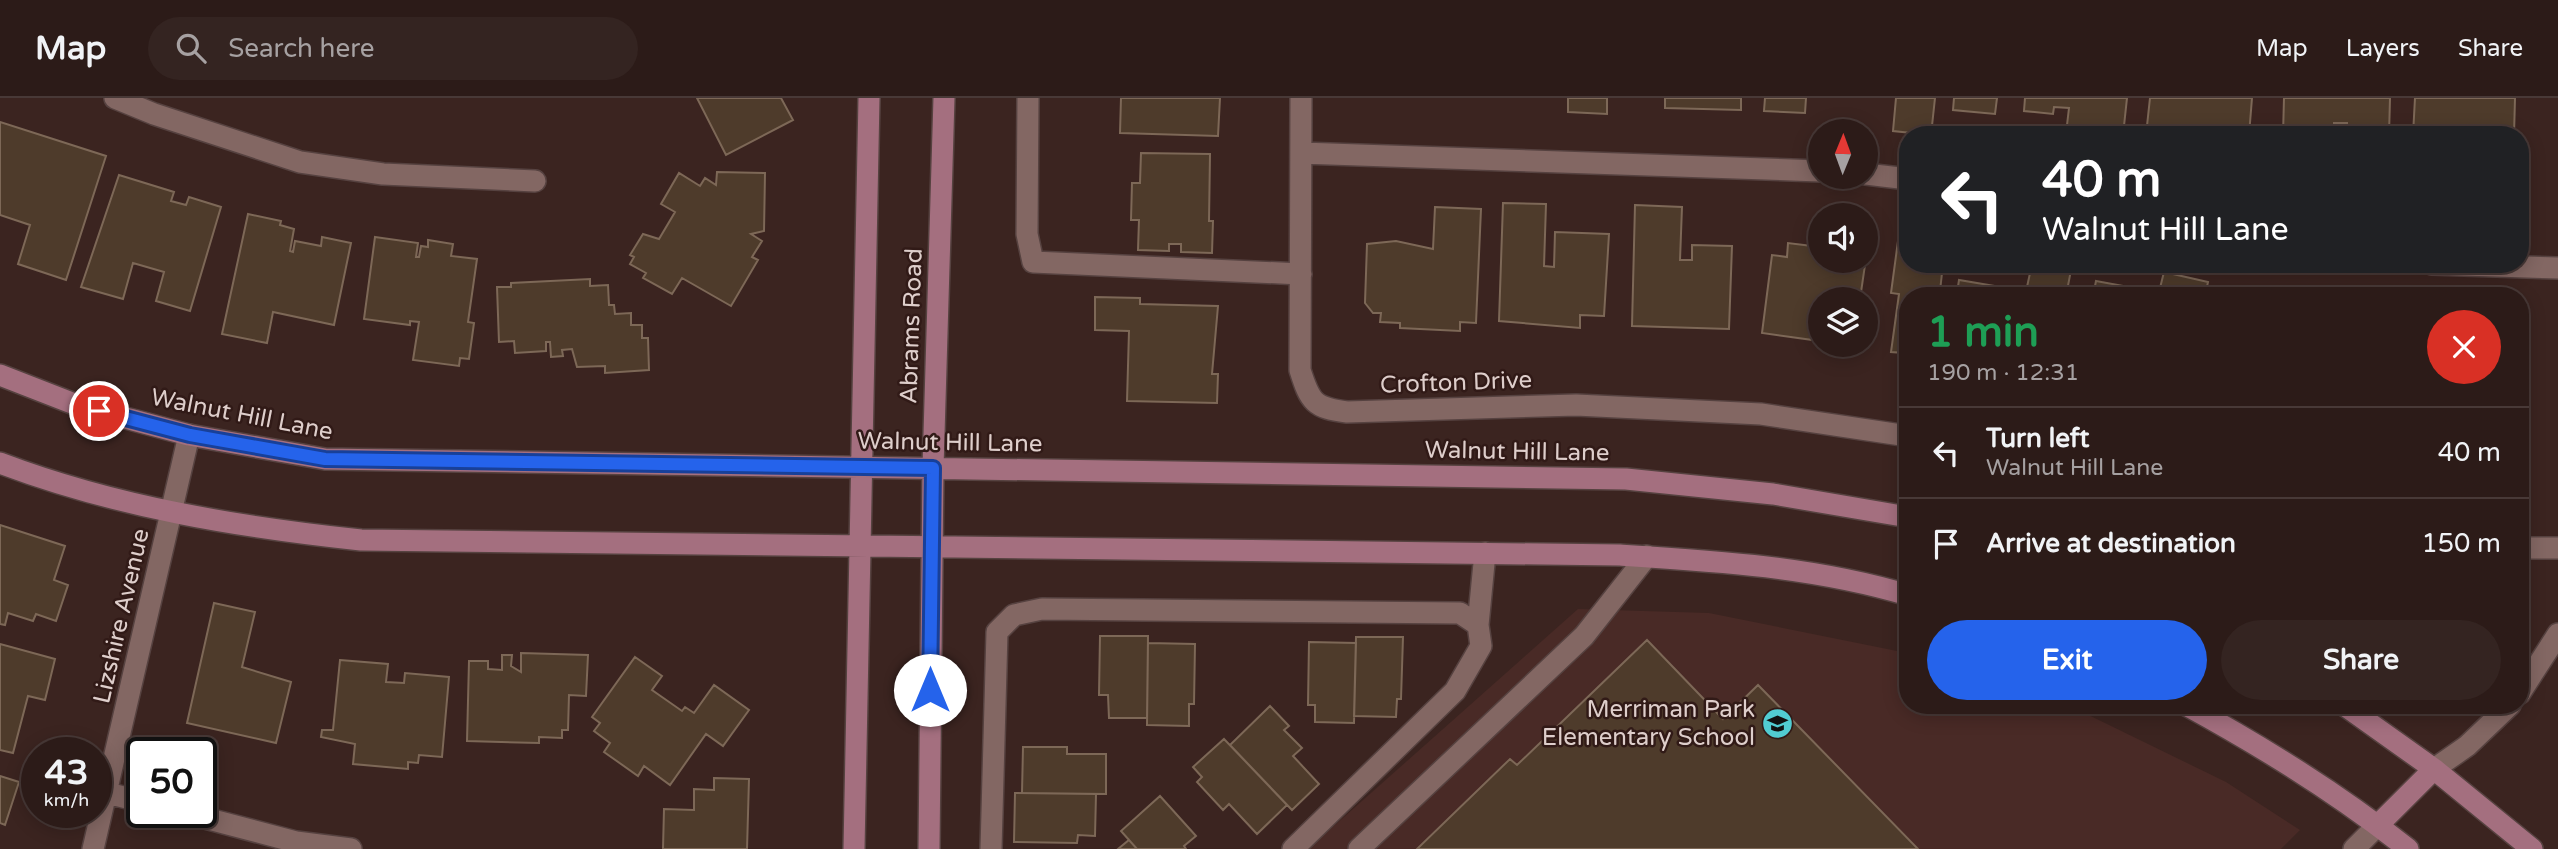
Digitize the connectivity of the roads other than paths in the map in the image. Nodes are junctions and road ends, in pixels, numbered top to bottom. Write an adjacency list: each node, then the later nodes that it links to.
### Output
1 (115, 98): 6 (street)
2 (869, 98): 19 (main road, Abrams Road)
3 (944, 98): 20 (main road, Abrams Road)
4 (1028, 98): 14 (street)
5 (1301, 98): 7 (street, Crofton Drive)
6 (145, 104): 11 (street)
7 (1301, 153): 8 (street); 14 (street, Crofton Drive)
8 (1808, 171)
9 (1878, 175): 10 (street)
10 (1899, 178)
11 (535, 181)
12 (2529, 267): 13 (street)
13 (2558, 268)
14 (1301, 274): 17 (street, Crofton Drive)
15 (0, 375): 16 (main road, Walnut Hill Lane)
16 (190, 435): 19 (main road, Walnut Hill Lane); 21 (street, Lizshire Avenue)
17 (1899, 435)
18 (0, 463): 21 (main road)
19 (860, 467): 20 (main road, Walnut Hill Lane); 23 (main road, Abrams Road)
20 (933, 468): 22 (main road, Walnut Hill Lane); 24 (main road, Abrams Road)
21 (170, 513): 23 (main road); 37 (street, Lizshire Avenue)
22 (1899, 515)
23 (860, 546): 24 (main road); 44 (main road, Abrams Road)
24 (932, 546): 27 (main road); 45 (main road, Abrams Road)
25 (2529, 548): 26 (street)
26 (2558, 548)
27 (1485, 553): 28 (main road); 30 (street)
28 (1647, 556): 29 (main road); 48 (street)
29 (1899, 593)
30 (1478, 625): 46 (street); 47 (street)
31 (2558, 634): 32 (street)
32 (2529, 679)
33 (2202, 714): 39 (main road)
34 (2357, 714): 36 (main road)
35 (2501, 714): 36 (street)
36 (2434, 769): 39 (main road); 51 (main road)
37 (112, 775)
38 (217, 822): 41 (street)
39 (2378, 825): 49 (street); 50 (main road)
40 (99, 828): 42 (street, Lizshire Avenue)
41 (296, 845): 43 (street)
42 (93, 849)
43 (351, 849)
44 (854, 849)
45 (929, 849)
46 (991, 849)
47 (1293, 849)
48 (1359, 849)
49 (2354, 849)
50 (2408, 849)
51 (2532, 849)

